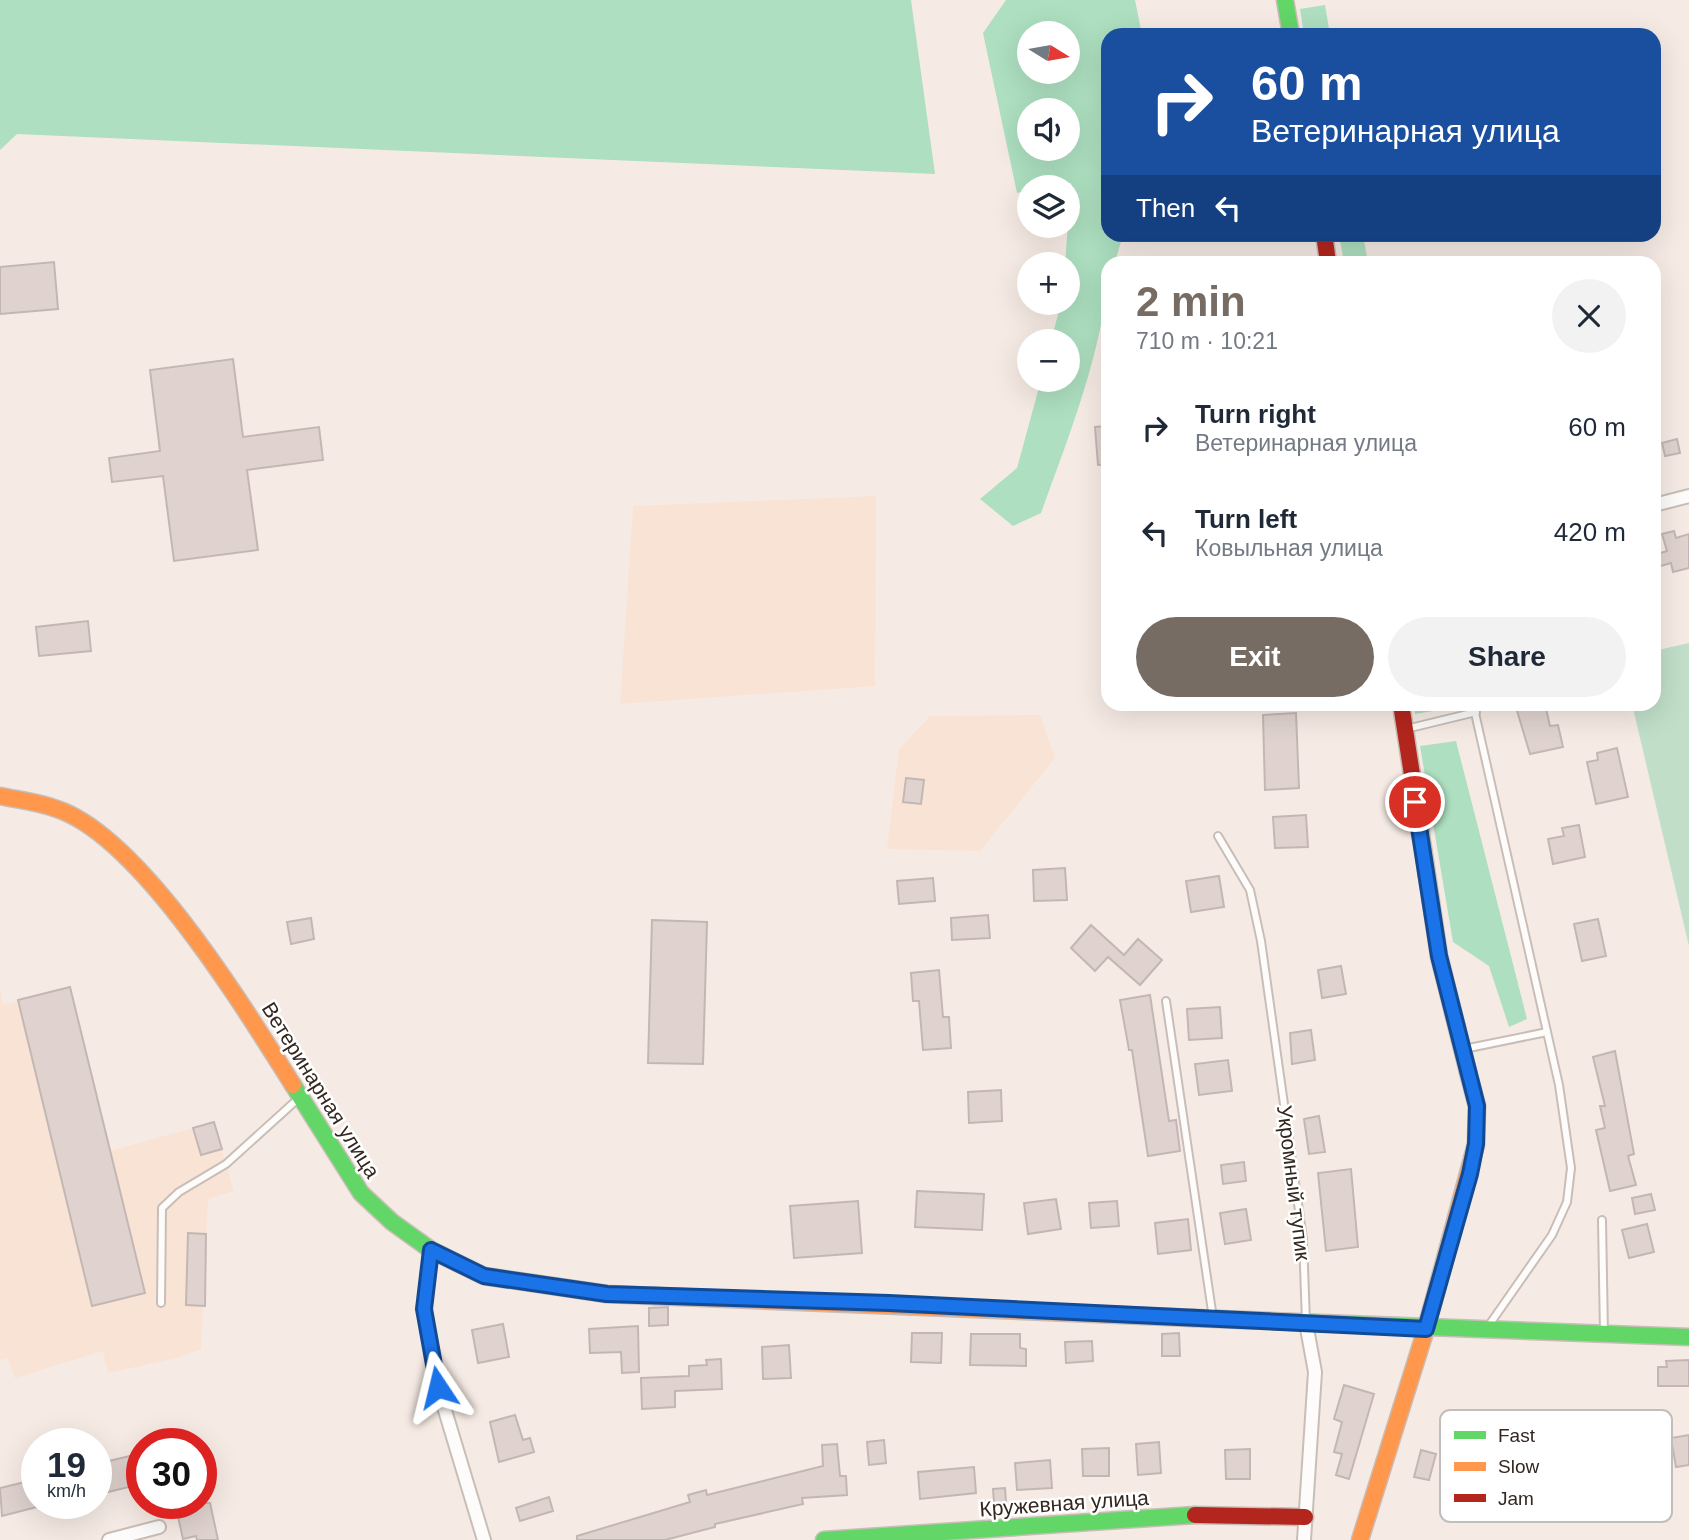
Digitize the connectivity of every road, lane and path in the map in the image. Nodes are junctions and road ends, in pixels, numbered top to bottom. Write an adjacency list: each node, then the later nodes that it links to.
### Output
1 (1285, 0): 2 (street)
2 (1290, 28)
3 (1689, 496): 4 (street)
4 (1661, 503)
5 (1402, 711): 7 (street)
6 (1476, 712): 7 (lane); 11 (lane)
7 (1405, 729): 12 (street)
8 (0, 796): 13 (street, Ветеринарная улица)
9 (1217, 836): 18 (lane, Укромный тупик)
10 (1166, 1001): 17 (lane)
11 (1547, 1032): 12 (lane); 20 (lane)
12 (1464, 1049): 19 (street)
13 (302, 1096): 15 (street, Ветеринарная улица); 16 (lane)
14 (1602, 1220): 21 (lane)
15 (431, 1250): 17 (street, Ветеринарная улица); 26 (street)
16 (162, 1303)
17 (1213, 1318): 18 (street, Ветеринарная улица)
18 (1306, 1323): 19 (street, Ветеринарная улица); 23 (street, Укромный тупик)
19 (1426, 1329): 20 (street, Ветеринарная улица); 29 (street)
20 (1484, 1331): 21 (street, Ветеринарная улица)
21 (1604, 1335): 22 (street, Ветеринарная улица)
22 (1689, 1337)
23 (1306, 1517): 27 (street, Кружевная улица); 28 (street, Укромный тупик)
24 (159, 1527): 25 (street)
25 (109, 1540)
26 (484, 1540)
27 (824, 1540)
28 (1304, 1540)
29 (1360, 1540)

